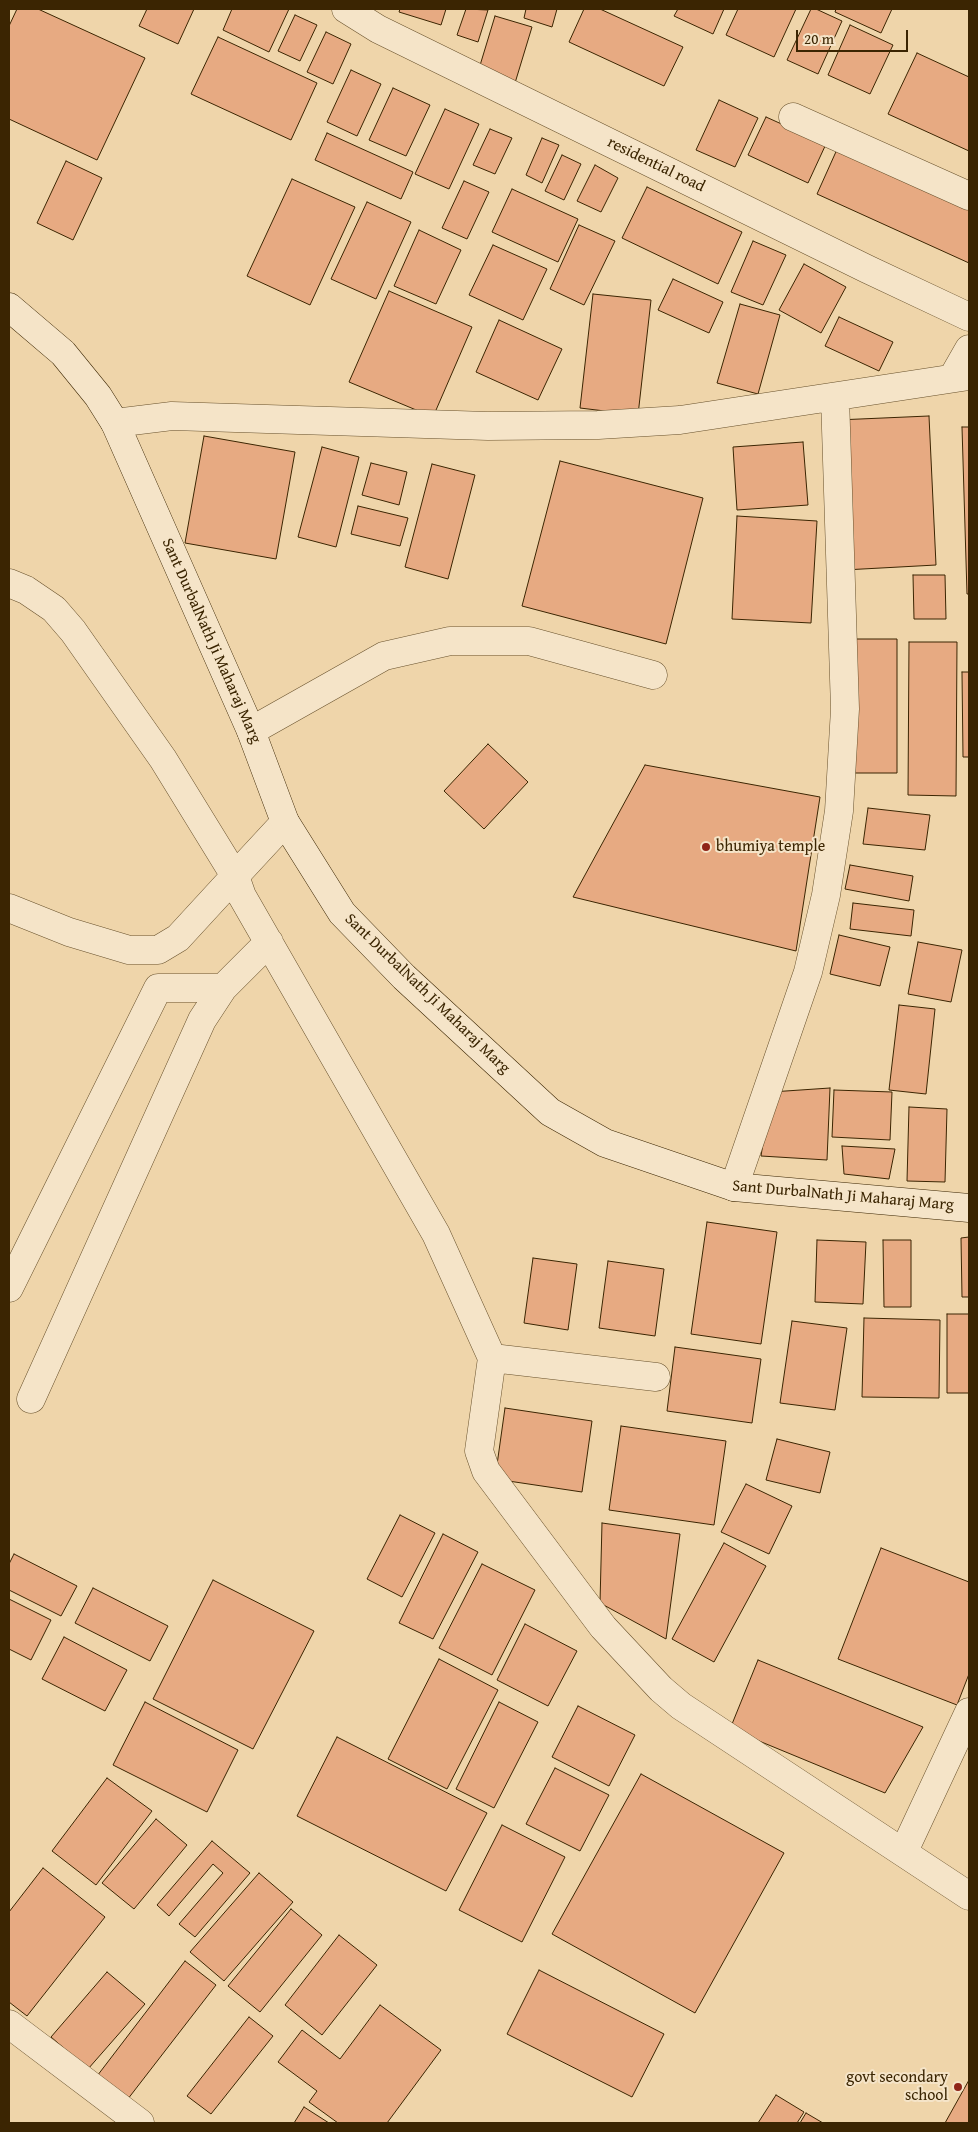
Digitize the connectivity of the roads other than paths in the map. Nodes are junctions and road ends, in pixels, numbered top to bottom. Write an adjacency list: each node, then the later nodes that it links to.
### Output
1 (346, 9): 2 (street, residential road)
2 (382, 19): 6 (street, residential road)
3 (793, 117): 4 (street)
4 (969, 196)
5 (9, 308): 10 (street, Sant DurbalNath Ji Maharaj Marg)
6 (969, 317)
7 (969, 349): 8 (street)
8 (961, 377): 9 (street)
9 (835, 397): 10 (street); 19 (street)
10 (114, 423): 13 (street, Sant DurbalNath Ji Maharaj Marg)
11 (9, 583): 15 (street)
12 (653, 675): 13 (street)
13 (251, 731): 14 (street, Sant DurbalNath Ji Maharaj Marg)
14 (285, 822): 15 (street); 19 (street, Sant DurbalNath Ji Maharaj Marg)
15 (235, 876): 16 (street); 17 (street)
16 (9, 908)
17 (269, 942): 18 (street); 22 (street)
18 (223, 988): 21 (street); 24 (street)
19 (734, 1188): 20 (street, Sant DurbalNath Ji Maharaj Marg)
20 (969, 1208)
21 (9, 1288)
22 (492, 1358): 23 (street); 26 (street)
23 (656, 1377)
24 (31, 1399)
25 (969, 1712): 26 (street)
26 (904, 1851): 27 (street)
27 (969, 1896)
28 (9, 2024): 29 (street)
29 (140, 2123)

